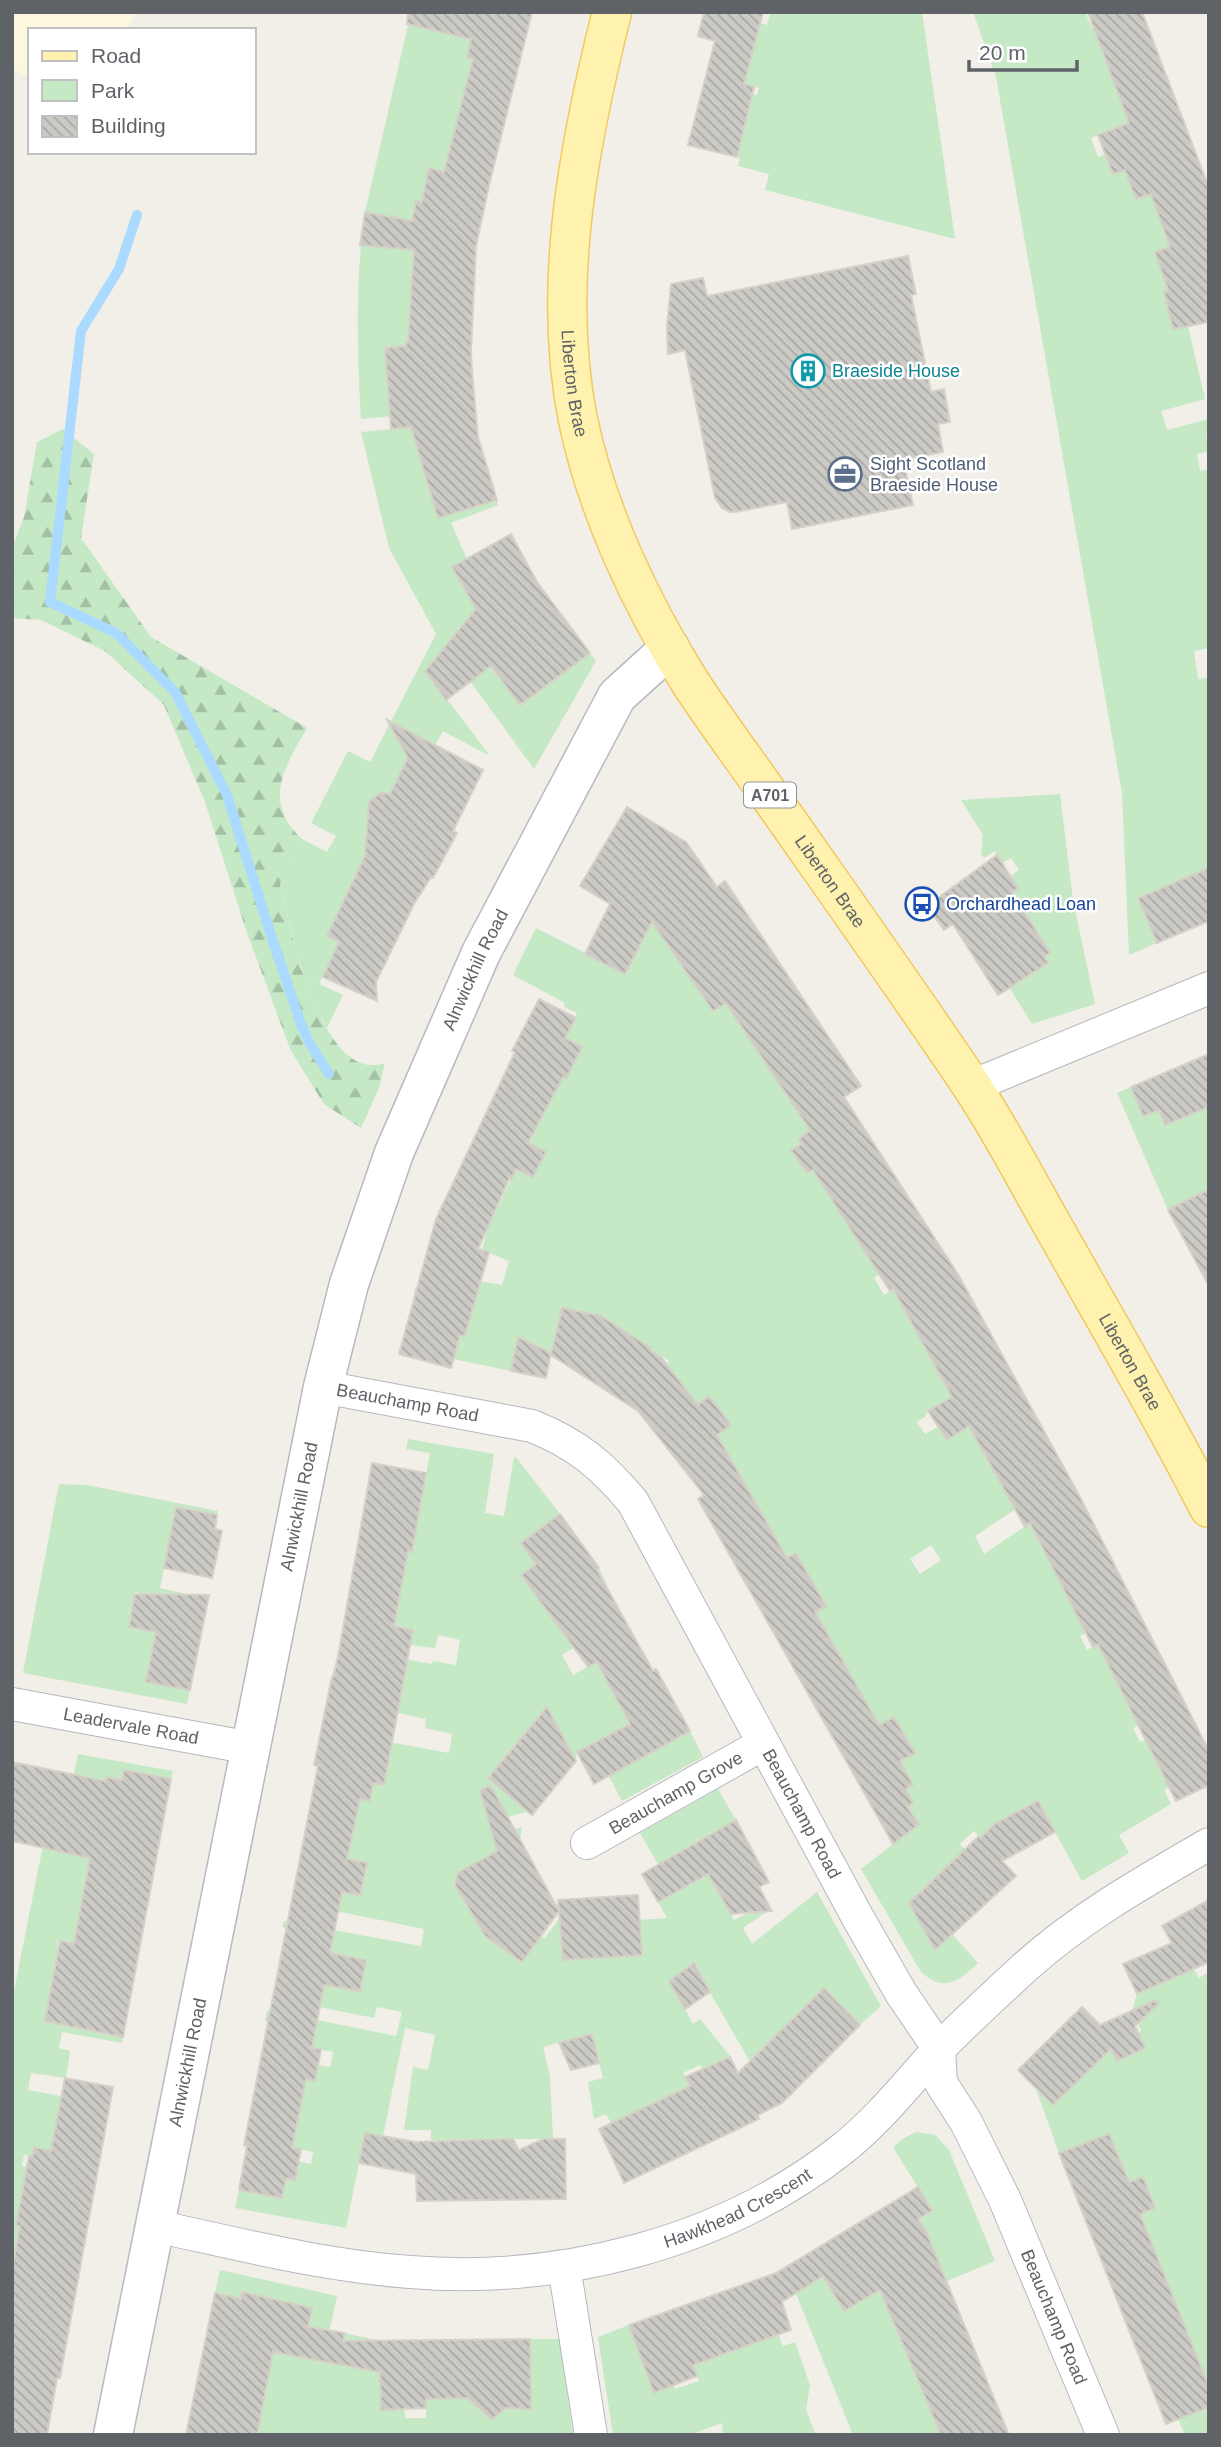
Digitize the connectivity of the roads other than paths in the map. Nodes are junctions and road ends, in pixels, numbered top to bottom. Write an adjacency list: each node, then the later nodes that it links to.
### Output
1 (612, 12): 2 (main road, Liberton Brae / A701)
2 (670, 648): 4 (main road, Liberton Brae / A701); 5 (street, Alnwickhill Road)
3 (1209, 988): 4 (street)
4 (972, 1086): 6 (main road, Liberton Brae / A701)
5 (323, 1387): 8 (street, Beauchamp Road); 9 (street, Alnwickhill Road)
6 (1209, 1508)
7 (12, 1704): 9 (street, Leadervale Road)
8 (763, 1744): 10 (street, Beauchamp Grove); 12 (street, Beauchamp Road)
9 (251, 1748): 13 (street, Alnwickhill Road)
10 (587, 1843)
11 (1209, 1844): 12 (street, Hawkhead Crescent)
12 (939, 2049): 14 (street, Hawkhead Crescent); 17 (street, Beauchamp Road)
13 (155, 2226): 14 (street, Hawkhead Crescent); 15 (street, Alnwickhill Road)
14 (564, 2266): 16 (street)
15 (113, 2435)
16 (591, 2435)
17 (1103, 2435)

